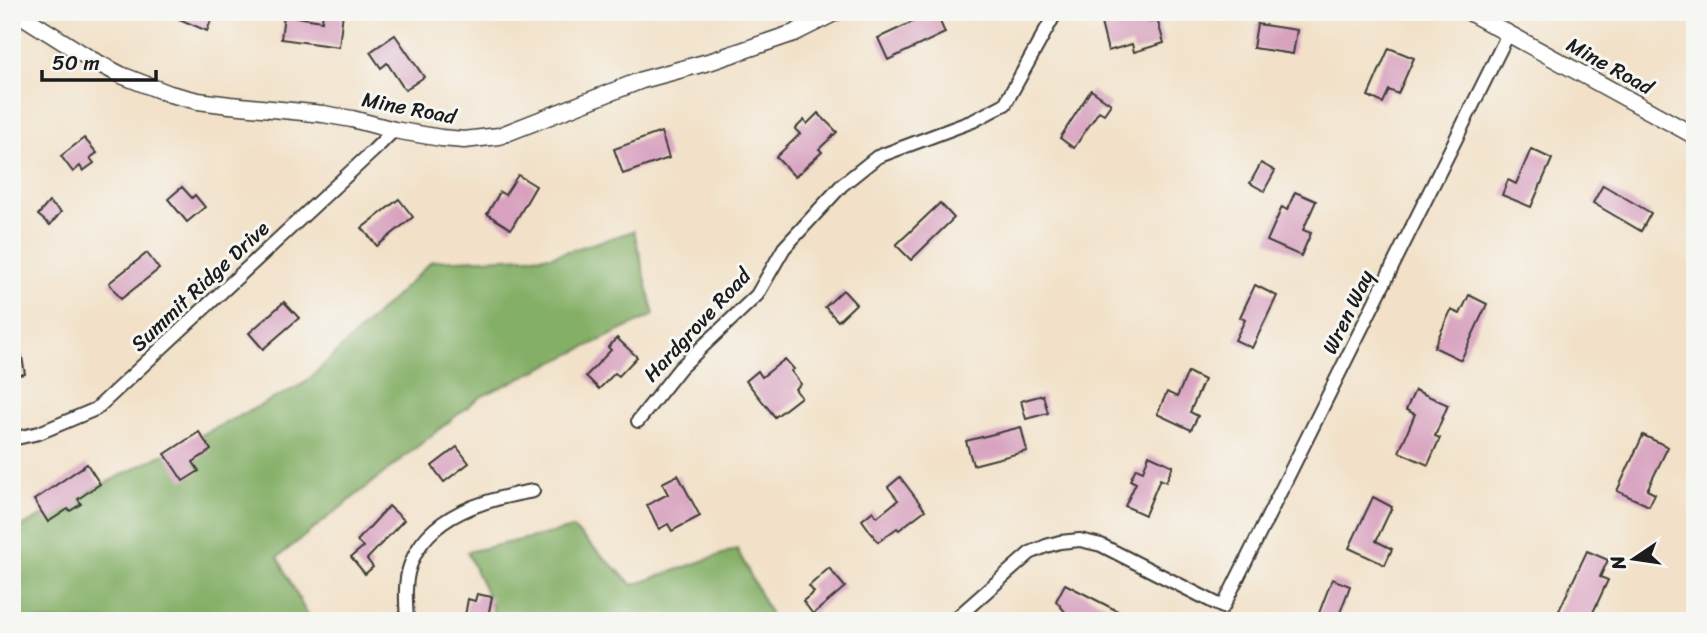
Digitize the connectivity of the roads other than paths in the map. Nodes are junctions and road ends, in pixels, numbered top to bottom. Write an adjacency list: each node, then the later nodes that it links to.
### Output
1 (16, 12): 6 (street, Mine Road)
2 (836, 12): 6 (street, Mine Road)
3 (1056, 12): 8 (street, Hardgrove Road)
4 (1469, 12): 5 (street, Mine Road)
5 (1508, 34): 7 (street, Mine Road); 12 (street, Wren Way)
6 (394, 130): 9 (street, Summit Ridge Drive)
7 (1695, 136)
8 (638, 421)
9 (12, 439)
10 (534, 491): 11 (street)
11 (407, 621)
12 (953, 621)

